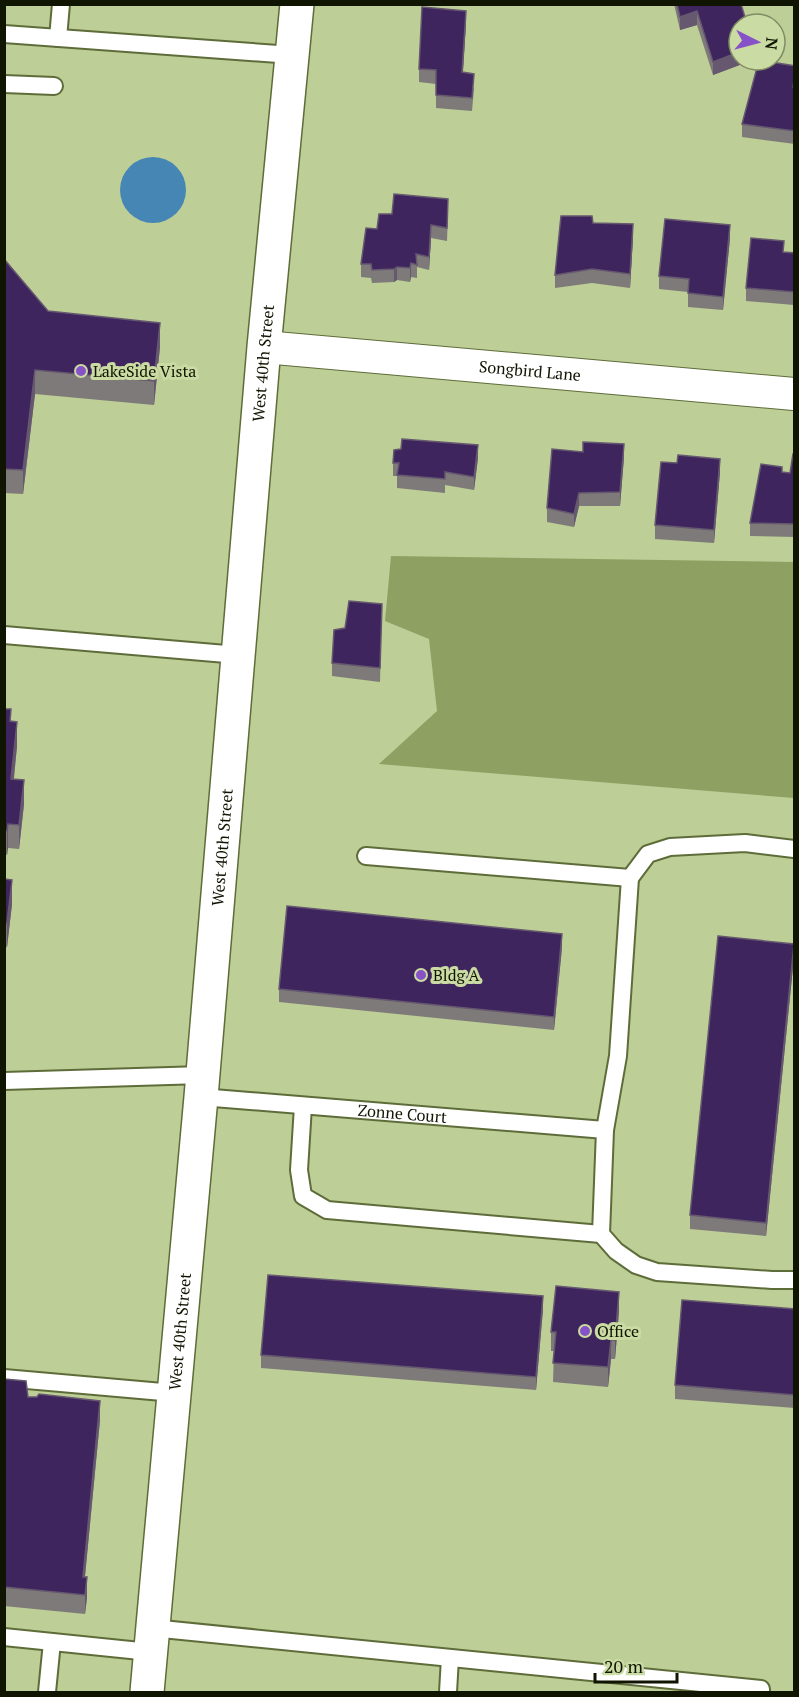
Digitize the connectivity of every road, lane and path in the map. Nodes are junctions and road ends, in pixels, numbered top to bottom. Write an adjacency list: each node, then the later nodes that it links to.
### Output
1 (61, 4): 4 (lane)
2 (297, 4): 5 (street, West 40th Street)
3 (4, 34): 4 (lane)
4 (58, 38): 5 (lane)
5 (292, 55): 8 (street, West 40th Street)
6 (4, 84): 7 (lane)
7 (54, 86)
8 (264, 347): 9 (street, Songbird Lane); 11 (street, West 40th Street)
9 (795, 393)
10 (4, 635): 11 (lane)
11 (238, 655): 16 (street, West 40th Street)
12 (795, 849): 14 (lane)
13 (366, 856): 14 (lane)
14 (630, 878): 18 (lane)
15 (4, 1081): 16 (lane, Zonne Court)
16 (202, 1086): 17 (lane, Zonne Court); 22 (street, West 40th Street)
17 (303, 1106): 18 (lane, Zonne Court); 19 (lane)
18 (605, 1130): 19 (lane)
19 (601, 1234): 20 (lane)
20 (795, 1280)
21 (4, 1378): 22 (lane)
22 (174, 1393): 24 (street, West 40th Street)
23 (4, 1637): 25 (lane)
24 (151, 1640): 25 (lane); 26 (lane); 28 (street, West 40th Street)
25 (52, 1642): 27 (lane)
26 (450, 1658): 29 (lane); 30 (lane)
27 (47, 1692)
28 (147, 1692)
29 (448, 1692)
30 (761, 1692)

